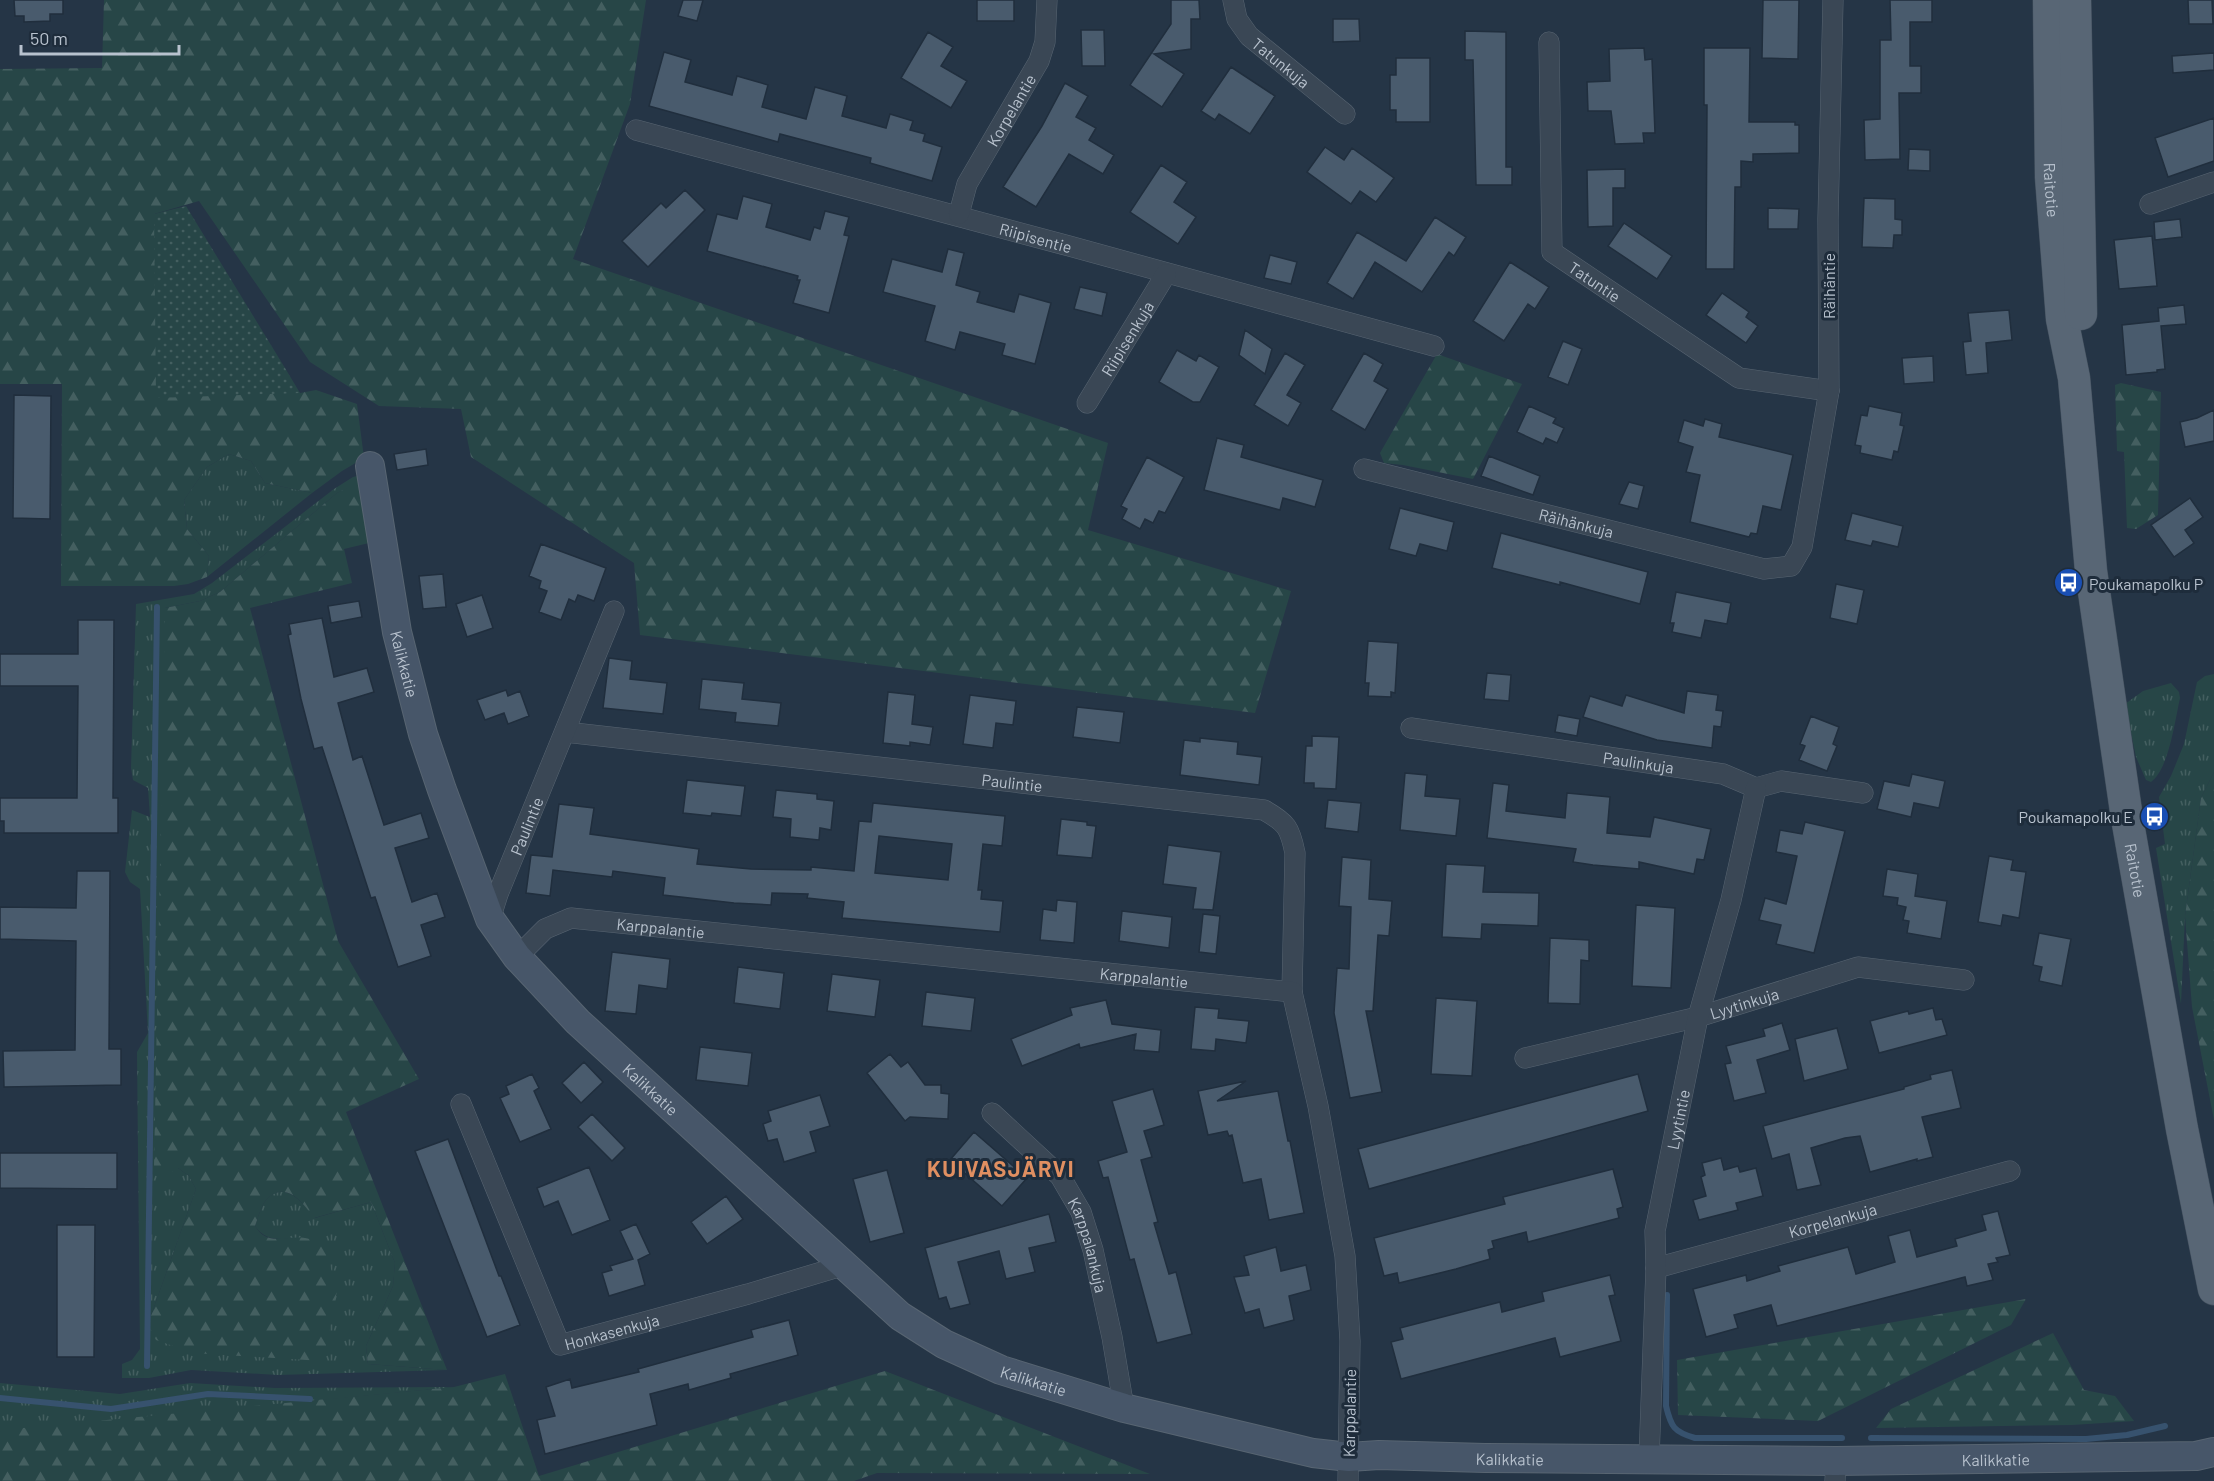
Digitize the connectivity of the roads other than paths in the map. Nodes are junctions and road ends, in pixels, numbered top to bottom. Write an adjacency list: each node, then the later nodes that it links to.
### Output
1 (1047, 0): 11 (street, Korpelantie)
2 (1233, 0): 7 (street, Tatunkuja)
3 (1833, 0): 15 (street, Räihäntie)
4 (2049, 0): 14 (main road, Raitotie)
5 (2075, 0): 14 (main road, Raitotie)
6 (1550, 42): 15 (street, Tatuntie)
7 (1345, 114)
8 (636, 130): 11 (street, Riipisentie)
9 (2214, 182): 10 (street)
10 (2150, 204)
11 (959, 214): 12 (street, Riipisentie)
12 (1166, 274): 13 (street, Riipisentie); 16 (street, Riipisenkuja)
13 (1434, 346)
14 (2074, 378): 36 (main road, Raitotie)
15 (1829, 391): 19 (street, Räihäntie)
16 (1087, 402)
17 (370, 466): 25 (street, Kalikkatie)
18 (1364, 469): 19 (street, Räihänkuja)
19 (1791, 566)
20 (614, 611): 22 (street, Paulintie)
21 (1411, 728): 23 (street, Paulinkuja)
22 (566, 732): 25 (street, Paulintie); 28 (street, Paulintie)
23 (1756, 788): 24 (street); 29 (street, Lyytintie)
24 (1863, 793)
25 (490, 919): 26 (street, Kalikkatie)
26 (517, 957): 28 (street, Karppalantie); 34 (street, Kalikkatie)
27 (1964, 980): 29 (street, Lyytinkuja)
28 (1292, 992): 40 (street, Karppalantie)
29 (1698, 1017): 30 (street, Lyytinkuja); 35 (street, Lyytintie)
30 (1525, 1058)
31 (461, 1104): 34 (street, Honkasenkuja)
32 (992, 1113): 37 (street, Karppalankuja)
33 (2010, 1171): 35 (street, Korpelankuja)
34 (845, 1264): 37 (street, Kalikkatie)
35 (1656, 1268): 39 (street, Lyytintie)
36 (2214, 1289)
37 (1124, 1408): 40 (street, Kalikkatie)
38 (2214, 1452): 41 (street, Kalikkatie)
39 (1649, 1459): 40 (street, Kalikkatie); 41 (street, Kalikkatie)
40 (1348, 1469)
41 (1836, 1471)

